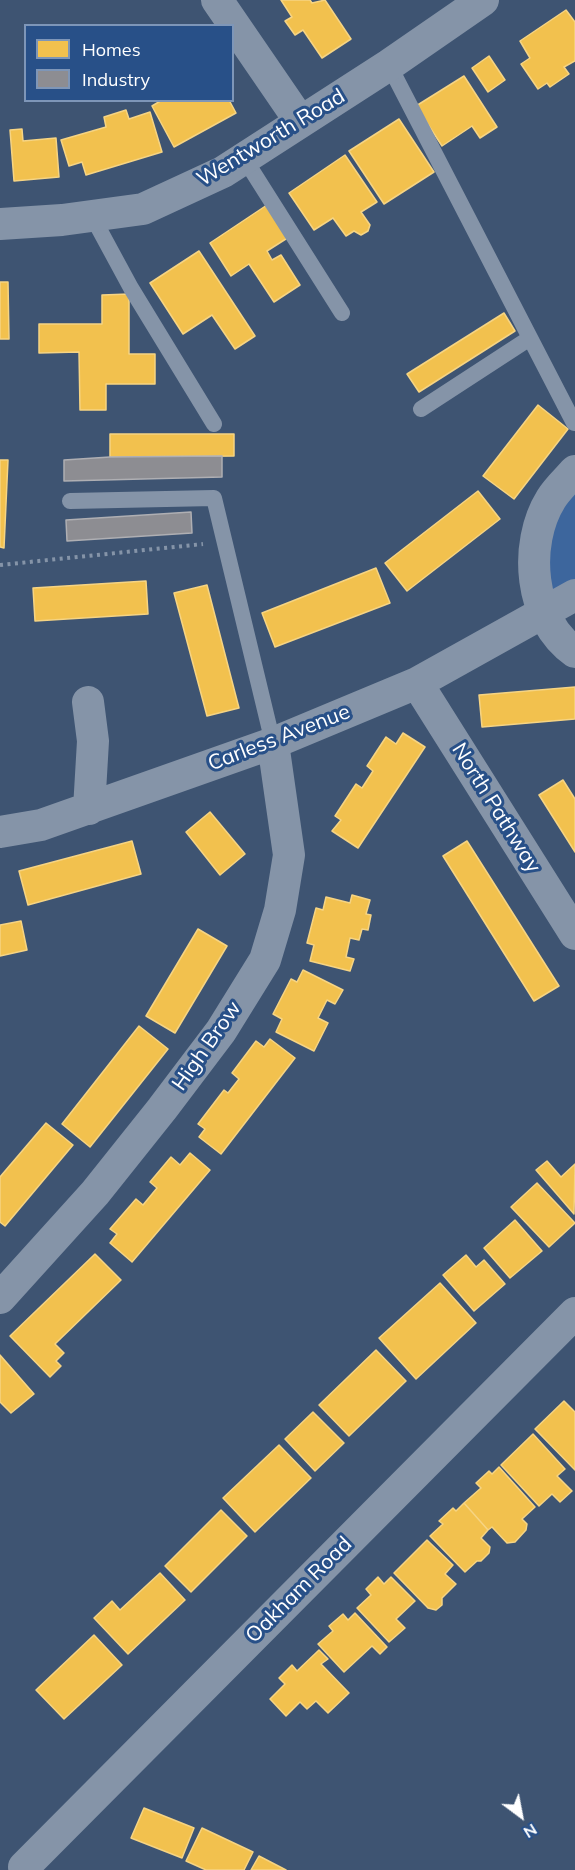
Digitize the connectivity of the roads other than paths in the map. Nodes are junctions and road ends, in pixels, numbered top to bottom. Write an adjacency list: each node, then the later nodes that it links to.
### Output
1 (217, 0): 3 (street)
2 (483, 0): 5 (street, Wentworth Road)
3 (233, 24)
4 (234, 25): 6 (street)
5 (389, 65): 6 (street, Wentworth Road); 11 (lane)
6 (300, 122): 7 (street, Wentworth Road)
7 (244, 158): 8 (street, Wentworth Road); 10 (lane)
8 (92, 216): 9 (street, Wentworth Road); 14 (lane)
9 (0, 224)
10 (342, 313)
11 (530, 338): 12 (lane); 13 (lane)
12 (421, 409)
13 (574, 423)
14 (214, 424)
15 (575, 471): 18 (street)
16 (70, 501): 22 (lane)
17 (575, 596): 18 (street, Carless Avenue)
18 (544, 612): 19 (street); 20 (street, Carless Avenue)
19 (575, 652)
20 (417, 682): 22 (street, Carless Avenue); 25 (street, North Pathway)
21 (88, 702): 23 (street)
22 (273, 742): 23 (street, Carless Avenue); 26 (street, High Brow)
23 (88, 809): 24 (street, Carless Avenue)
24 (0, 832)
25 (575, 934)
26 (0, 1298)
27 (575, 1313): 28 (street, Oakham Road)
28 (19, 1866)

